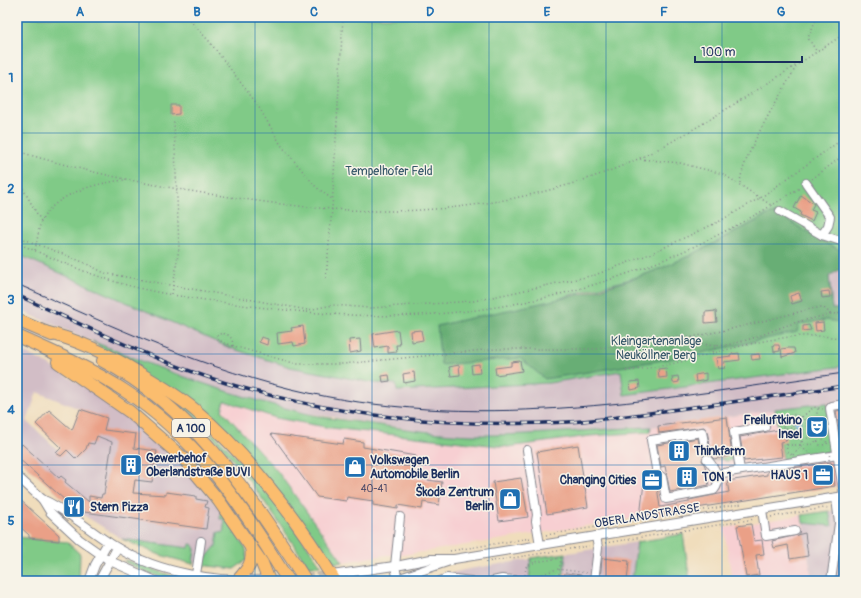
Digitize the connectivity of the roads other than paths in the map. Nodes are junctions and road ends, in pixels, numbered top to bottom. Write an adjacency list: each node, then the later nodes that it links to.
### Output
1 (806, 183): 3 (street)
2 (780, 211): 3 (street)
3 (822, 235): 4 (street)
4 (844, 242)
5 (17, 320): 6 (highway, A 100)
6 (45, 332): 37 (highway); 47 (highway, A 100, bridge)
7 (17, 336): 8 (highway, A 100)
8 (29, 341): 30 (highway); 46 (highway, A 100, bridge)
9 (844, 404): 13 (street)
10 (764, 427): 15 (street)
11 (705, 448): 17 (street)
12 (527, 450): 28 (street)
13 (834, 455): 15 (street); 16 (street)
14 (707, 459): 17 (street)
15 (740, 470): 17 (street)
16 (842, 470): 20 (street)
17 (717, 474)
18 (17, 476): 19 (street)
19 (42, 499): 23 (street); 25 (street)
20 (841, 499): 21 (street, OBERLANDSTRASSE); 51 (street)
21 (762, 514): 24 (street); 26 (street, OBERLANDSTRASSE)
22 (400, 517): 35 (street)
23 (87, 528): 25 (street); 29 (street)
24 (795, 531)
25 (78, 538): 32 (street)
26 (597, 540): 28 (street, OBERLANDSTRASSE); 38 (street)
27 (201, 541): 36 (street)
28 (539, 541): 33 (street, OBERLANDSTRASSE)
29 (108, 542): 31 (street); 32 (street)
30 (251, 547): 39 (highway); 45 (highway)
31 (117, 548): 34 (street); 36 (street)
32 (101, 555): 34 (street); 42 (street)
33 (454, 559): 35 (street, OBERLANDSTRASSE); 40 (street, OBERLANDSTRASSE)
34 (110, 560): 43 (street); 44 (street)
35 (395, 566): 37 (street, OBERLANDSTRASSE); 40 (street)
36 (196, 578): 39 (street)
37 (334, 578)
38 (594, 578)
39 (238, 580): 45 (street)
40 (395, 580)
41 (526, 580): 50 (street)
42 (89, 581)
43 (99, 581)
44 (156, 581)
45 (269, 581)
46 (289, 581)
47 (306, 581)
48 (440, 581): 49 (street)
49 (471, 581)
50 (494, 581)
51 (831, 581)

